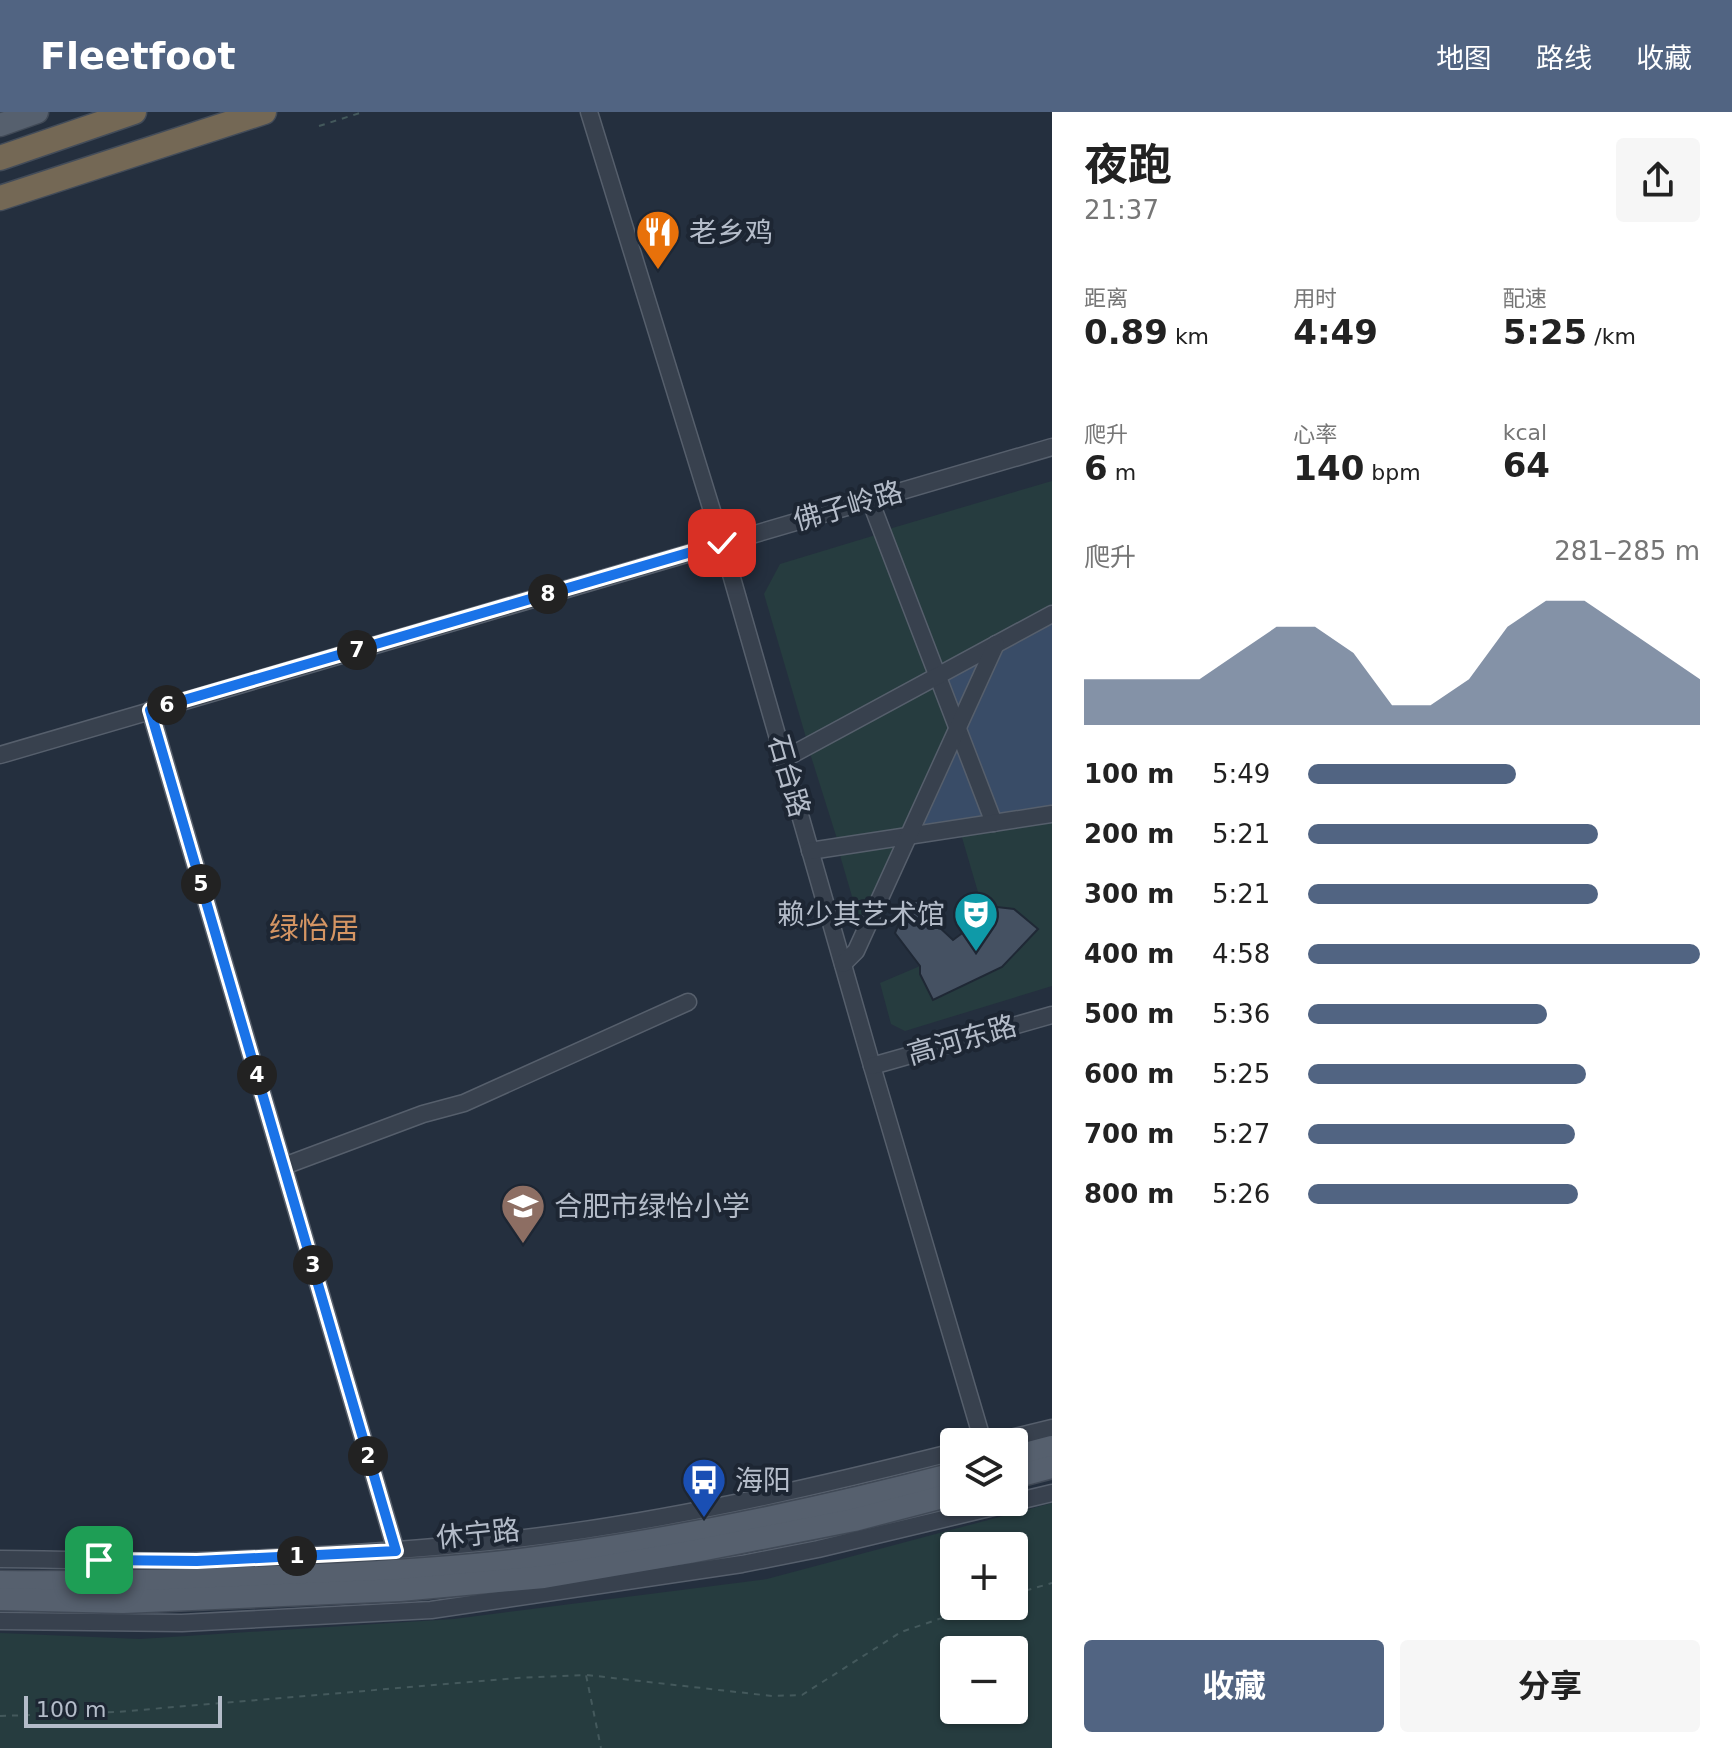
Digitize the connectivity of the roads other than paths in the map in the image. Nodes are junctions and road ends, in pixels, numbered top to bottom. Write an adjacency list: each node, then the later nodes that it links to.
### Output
1 (37, 112): 5 (main road)
2 (134, 112): 6 (highway)
3 (264, 112): 7 (highway)
4 (589, 112): 10 (street, 石台路)
5 (0, 125)
6 (0, 158)
7 (0, 198)
8 (1052, 447): 9 (street, 佛子岭路)
9 (870, 500): 10 (street, 佛子岭路); 13 (street)
10 (722, 543): 14 (street, 佛子岭路); 17 (street, 石台路)
11 (1052, 614): 12 (street)
12 (996, 644): 13 (street); 15 (street)
13 (938, 675): 15 (street); 17 (street)
14 (150, 710): 16 (street, 佛子岭路); 26 (street)
15 (958, 729): 19 (street); 20 (street)
16 (0, 755)
17 (784, 759): 21 (street, 石台路)
18 (1052, 814): 19 (street)
19 (994, 823): 20 (street)
20 (907, 836): 21 (street); 22 (street)
21 (810, 851): 22 (street, 石台路)
22 (843, 964): 25 (street, 石台路)
23 (688, 1002): 26 (street)
24 (1052, 1015): 25 (street, 高河东路)
25 (872, 1066): 27 (street, 石台路)
26 (284, 1166): 38 (street)
27 (979, 1428)
28 (1052, 1428): 29 (street)
29 (1028, 1434)
30 (1052, 1447): 31 (main road)
31 (1028, 1453)
32 (940, 1456): 38 (street)
33 (1052, 1467): 34 (main road)
34 (1028, 1473)
35 (940, 1478): 40 (main road, 休宁路)
36 (1052, 1493): 42 (street)
37 (940, 1498): 41 (main road, 休宁路)
38 (396, 1551): 39 (street)
39 (0, 1559)
40 (0, 1582)
41 (0, 1599)
42 (0, 1621)

